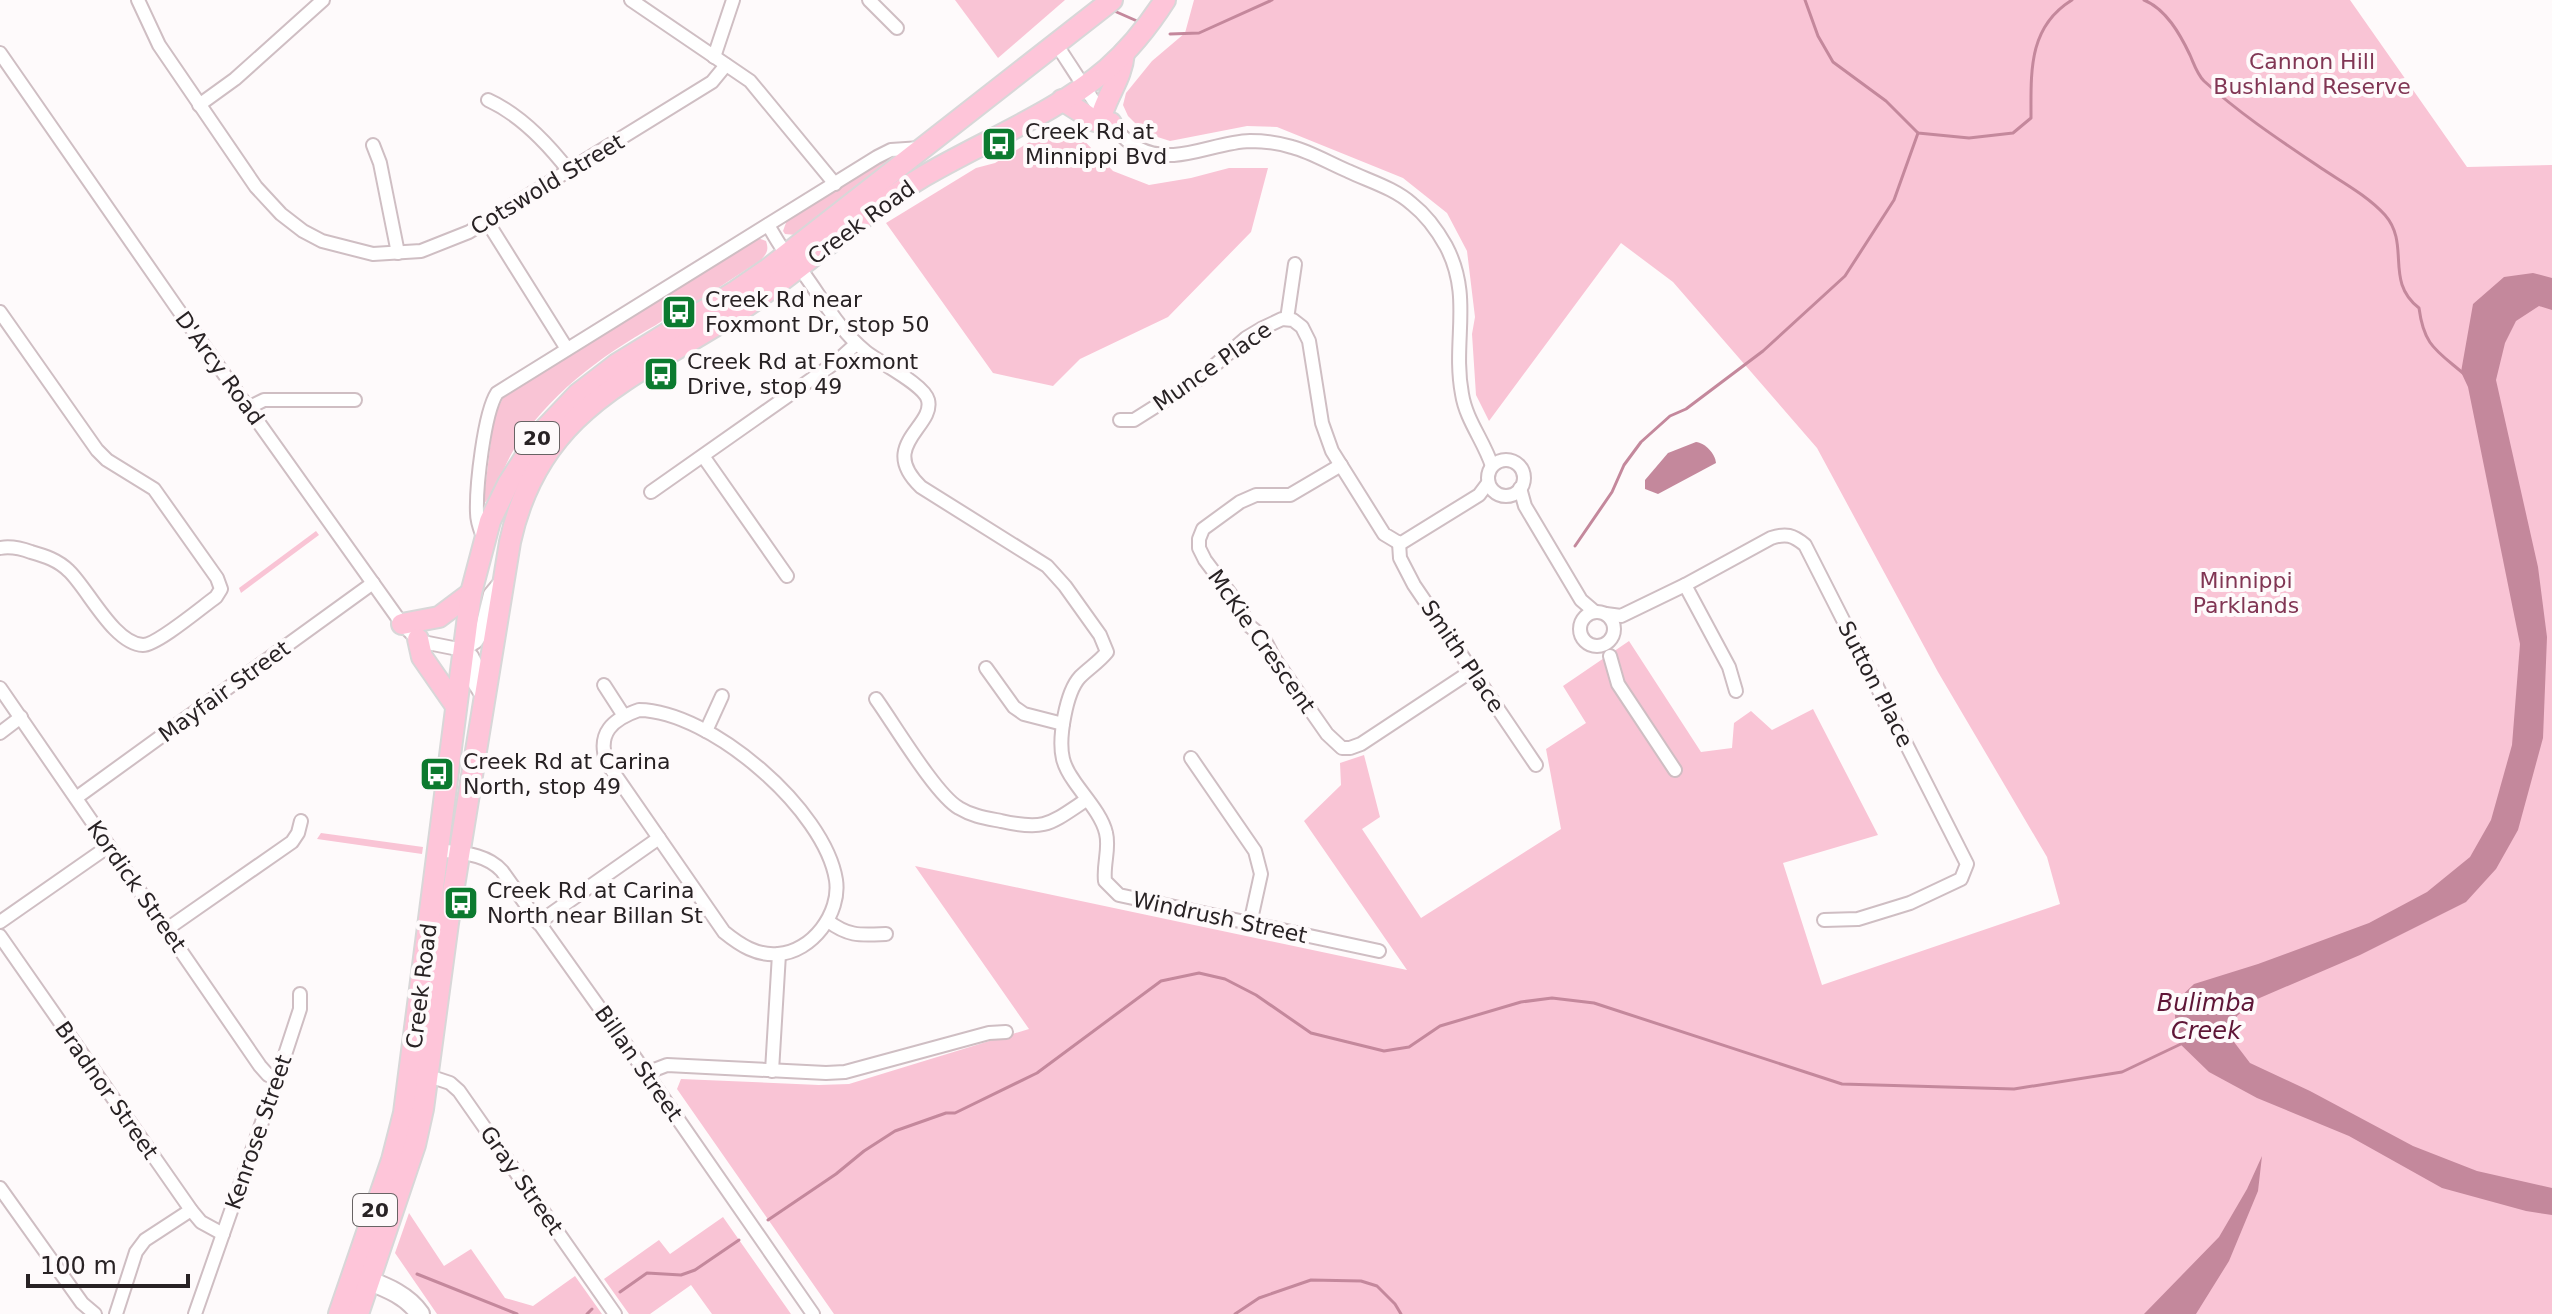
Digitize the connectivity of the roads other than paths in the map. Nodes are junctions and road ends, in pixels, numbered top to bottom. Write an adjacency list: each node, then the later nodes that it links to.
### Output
1 (138, 0): 17 (street, Cotswold Street)
2 (323, 0): 17 (street)
3 (631, 0): 12 (street)
4 (733, 0): 12 (street)
5 (869, 0): 8 (street)
6 (1112, 0): 9 (main road, Creek Road / 20)
7 (1165, 0): 11 (main road, Creek Road / 20)
8 (897, 28)
9 (1056, 44): 14 (street); 20 (main road, Creek Road / 20)
10 (0, 53): 33 (street, D'Arcy Road)
11 (1124, 53): 14 (main road, Creek Road / 20); 18 (main road)
12 (714, 57): 13 (street)
13 (726, 65): 21 (street, Cotswold Street); 22 (street)
14 (1085, 85): 16 (main road, Creek Road / 20); 18 (street)
15 (488, 100): 21 (street)
16 (1062, 100): 18 (main road); 26 (main road, Creek Road / 20)
17 (199, 105): 25 (street, Cotswold Street)
18 (1107, 117): 36 (street)
19 (373, 145): 25 (street)
20 (923, 148): 22 (street, Creek Road); 26 (main road, Creek Road / 20)
21 (569, 171): 23 (street, Cotswold Street)
22 (835, 184): 24 (street, Creek Road)
23 (488, 223): 25 (street, Cotswold Street); 31 (street)
24 (768, 225): 26 (street); 31 (street, Creek Road)
25 (398, 253)
26 (793, 261): 30 (street); 42 (main road, Creek Road / 20); 46 (main road, Creek Road / 20)
27 (1295, 264): 29 (street)
28 (0, 312): 44 (street)
29 (1287, 319): 34 (street, Munce Place); 37 (street, Munce Place)
30 (856, 344): 35 (street); 70 (street, Windrush Street)
31 (567, 349): 42 (street, Creek Road)
32 (355, 400): 33 (street)
33 (248, 408): 47 (street, D'Arcy Road)
34 (1120, 420)
35 (703, 456): 39 (street); 45 (street)
36 (1498, 464): 38 (street); 40 (street)
37 (1341, 465): 43 (street, Munce Place); 60 (street, McKie Crescent)
38 (1488, 483): 40 (street); 41 (street)
39 (651, 492)
40 (1510, 493): 41 (street); 50 (street)
41 (1479, 495): 43 (street)
42 (484, 540): 49 (main road, Creek Road / 20)
43 (1399, 543): 60 (street, Smith Place)
44 (0, 548)
45 (787, 576)
46 (504, 577): 57 (street, Creek Road); 65 (main road, Creek Road / 20)
47 (373, 583): 54 (street, D'Arcy Road); 76 (street, Mayfair Street)
48 (1685, 585): 52 (street, Sutton Place); 63 (street); 83 (street, Sutton Place)
49 (471, 593): 54 (main road); 57 (main road, Creek Road / 20)
50 (1581, 600): 51 (street); 53 (street)
51 (1600, 613): 52 (street); 53 (street); 55 (street)
52 (1621, 616): 55 (street)
53 (1581, 622): 55 (street)
54 (402, 624): 56 (street, D'Arcy Road)
55 (1615, 629)
56 (418, 639): 57 (street, D'Arcy Road); 67 (main road)
57 (463, 650): 65 (street, Creek Road); 67 (main road, Creek Road / 20)
58 (1610, 656): 75 (street)
59 (986, 668): 70 (street)
60 (1473, 670): 74 (street, Smith Place)
61 (604, 685): 68 (street)
62 (0, 688): 69 (street, Kordick Street)
63 (1736, 691)
64 (722, 696): 71 (street)
65 (484, 699): 82 (main road, Creek Road / 20)
66 (876, 699): 77 (street)
67 (456, 706): 81 (main road, Creek Road / 20)
68 (624, 716): 71 (street); 79 (street)
69 (21, 717): 72 (street); 76 (street, Kordick Street)
70 (1063, 724): 77 (street, Windrush Street)
71 (706, 731): 84 (street)
72 (0, 733)
73 (1191, 758): 87 (street)
74 (1536, 765)
75 (1675, 770)
76 (76, 798): 80 (street, Kordick Street)
77 (1086, 800): 87 (street, Windrush Street)
78 (301, 821): 88 (street)
79 (659, 838): 86 (street); 92 (street)
80 (109, 846): 85 (street); 88 (street, Kordick Street)
81 (438, 850): 82 (street, Billan Street); 97 (main road, Creek Road / 20)
82 (459, 853): 86 (street, Billan Street); 97 (main road, Creek Road / 20)
83 (1824, 920)
84 (828, 921): 89 (street); 92 (street)
85 (0, 922)
86 (538, 923): 96 (street, Billan Street)
87 (1250, 924): 91 (street, Windrush Street)
88 (167, 929): 98 (street, Kordick Street)
89 (886, 934)
90 (0, 936): 100 (street, Bradnor Street)
91 (1379, 951)
92 (779, 954): 95 (street)
93 (300, 994): 98 (street, Kenrose Street)
94 (1006, 1032): 95 (street)
95 (772, 1071): 96 (street)
96 (646, 1073): 110 (street, Billan Street)
97 (419, 1074): 102 (main road, Creek Road / 20); 109 (street, Gray Street)
98 (277, 1079): 101 (street, Kenrose Street)
99 (0, 1188): 103 (street)
100 (191, 1210): 101 (street, Bradnor Street); 104 (street)
101 (223, 1234): 105 (street, Kenrose Street)
102 (361, 1277): 106 (main road, Creek Road / 20); 107 (main road, Creek Road / 20); 108 (street)
103 (95, 1314)
104 (116, 1314)
105 (195, 1314)
106 (339, 1314)
107 (358, 1314)
108 (420, 1314)
109 (615, 1314)
110 (813, 1314)

